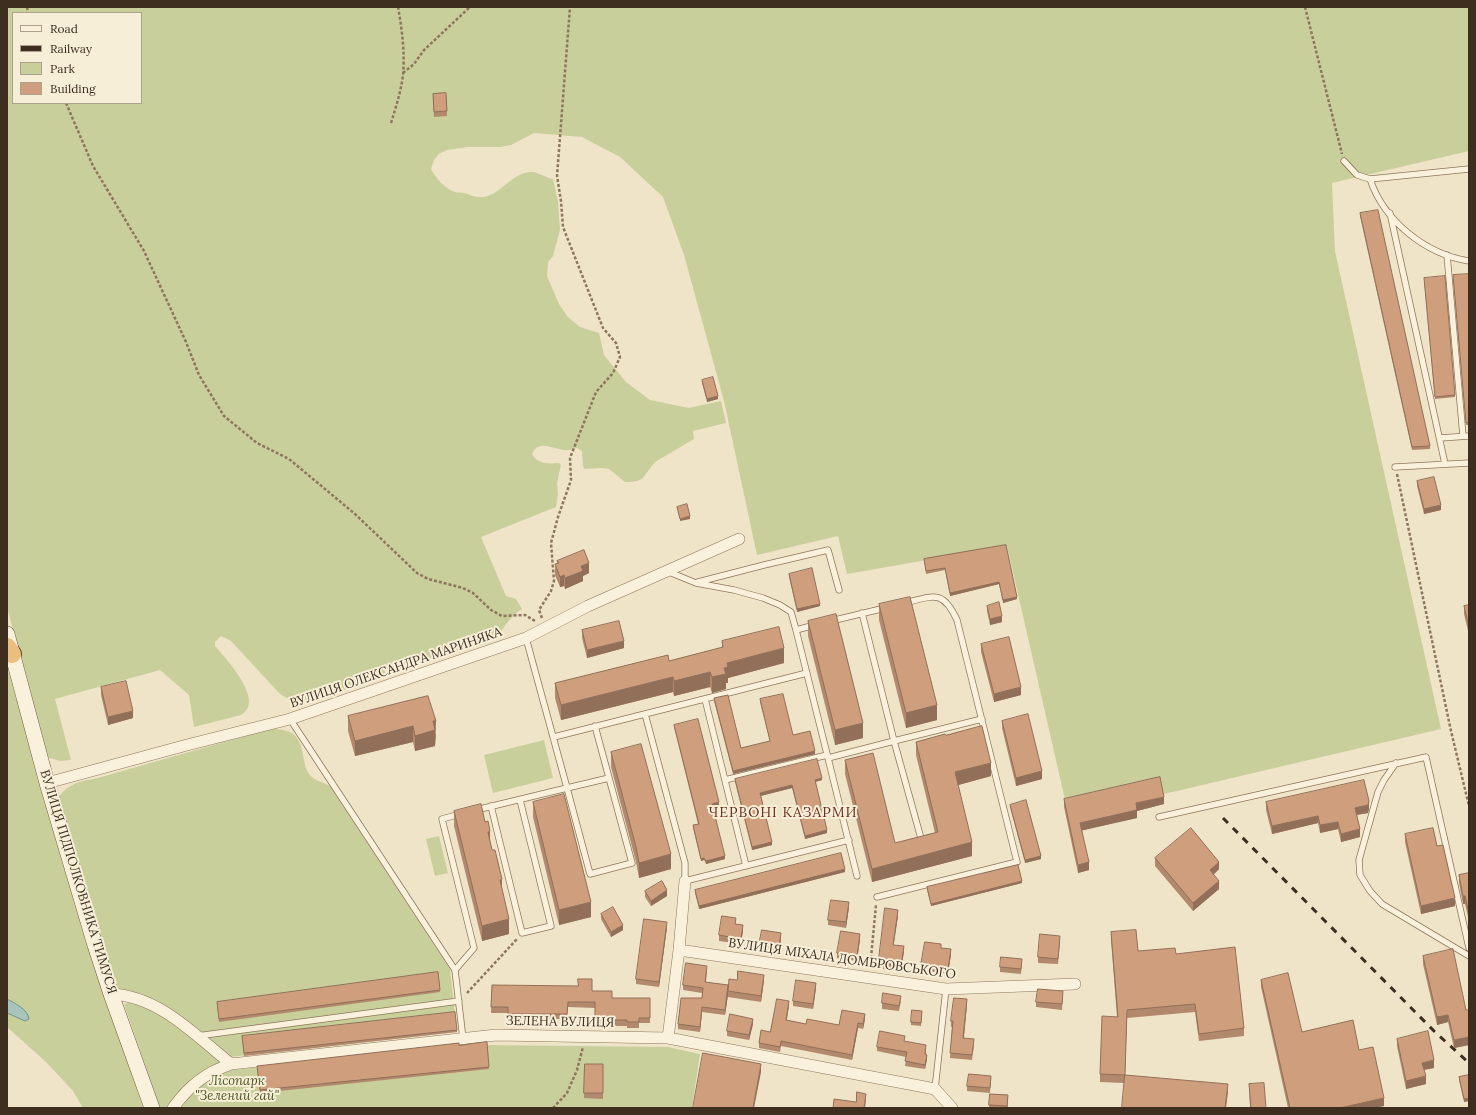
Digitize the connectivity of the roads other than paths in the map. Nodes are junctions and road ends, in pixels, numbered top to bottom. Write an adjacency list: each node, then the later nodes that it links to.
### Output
1 (1344, 161): 3 (lane)
2 (1469, 169): 3 (lane)
3 (1370, 179): 4 (lane)
4 (1390, 213): 5 (lane); 8 (lane)
5 (1446, 255): 6 (lane); 7 (lane)
6 (1469, 261)
7 (1466, 436): 8 (lane)
8 (1440, 438): 10 (lane)
9 (1469, 463): 10 (lane)
10 (1446, 464): 11 (lane)
11 (1395, 467)
12 (739, 539): 13 (street, ВУЛИЦЯ ОЛЕКСАНДРА МАРИНЯКА)
13 (669, 572): 14 (lane); 23 (street, ВУЛИЦЯ ОЛЕКСАНДРА МАРИНЯКА)
14 (696, 583): 15 (lane); 21 (lane)
15 (839, 590)
16 (900, 604): 29 (lane)
17 (893, 606): 18 (lane)
18 (862, 613): 19 (lane); 32 (lane)
19 (826, 623)
20 (818, 624): 21 (lane)
21 (796, 630): 25 (lane)
22 (7, 634): 24 (main road, ВУЛИЦЯ ПІДПОЛКОВНИКА ТИМУСЯ)
23 (526, 638): 28 (street, ВУЛИЦЯ ОЛЕКСАНДРА МАРИНЯКА); 31 (lane)
24 (10, 650): 37 (main road, ВУЛИЦЯ ПІДПОЛКОВНИКА ТИМУСЯ)
25 (807, 673): 26 (lane); 33 (lane)
26 (705, 699): 27 (lane); 36 (lane)
27 (645, 714): 30 (lane); 48 (lane)
28 (290, 719): 37 (street, ВУЛИЦЯ ОЛЕКСАНДРА МАРИНЯКА); 53 (lane)
29 (982, 719): 32 (lane); 49 (lane)
30 (595, 726): 31 (lane); 35 (lane)
31 (554, 737): 38 (lane)
32 (894, 741): 33 (lane); 45 (lane)
33 (828, 756): 36 (lane); 44 (lane)
34 (1396, 763): 43 (lane); 50 (lane); 52 (lane)
35 (609, 778): 38 (lane); 38 (lane)
36 (725, 780): 46 (lane)
37 (47, 783): 56 (main road, ВУЛИЦЯ ПІДПОЛКОВНИКА ТИМУСЯ)
38 (567, 788): 39 (lane)
39 (520, 800): 40 (lane); 40 (lane)
40 (491, 806): 41 (lane)
41 (470, 812)
42 (463, 814): 53 (lane)
43 (1159, 817)
44 (848, 840): 46 (lane); 47 (lane)
45 (922, 842)
46 (746, 866): 48 (lane)
47 (858, 876)
48 (685, 881): 51 (street)
49 (877, 897)
50 (1469, 948)
51 (679, 950): 55 (street, ВУЛИЦЯ МІХАЛА ДОМБРОВСЬКОГО); 60 (street)
52 (1469, 956)
53 (456, 970): 57 (lane)
54 (1074, 984): 55 (street, ВУЛИЦЯ МІХАЛА ДОМБРОВСЬКОГО)
55 (946, 989): 62 (lane)
56 (111, 994): 58 (street); 63 (main road, ВУЛИЦЯ ПІДПОЛКОВНИКА ТИМУСЯ)
57 (459, 1001): 58 (lane); 59 (lane)
58 (196, 1036): 61 (street)
59 (463, 1038): 60 (street, ЗЕЛЕНА ВУЛИЦЯ); 61 (street, ЗЕЛЕНА ВУЛИЦЯ)
60 (668, 1038): 62 (street, ЗЕЛЕНА ВУЛИЦЯ)
61 (230, 1064): 64 (street, ЗЕЛЕНА ВУЛИЦЯ)
62 (935, 1089): 65 (street)
63 (152, 1108)
64 (173, 1108)
65 (952, 1108)

